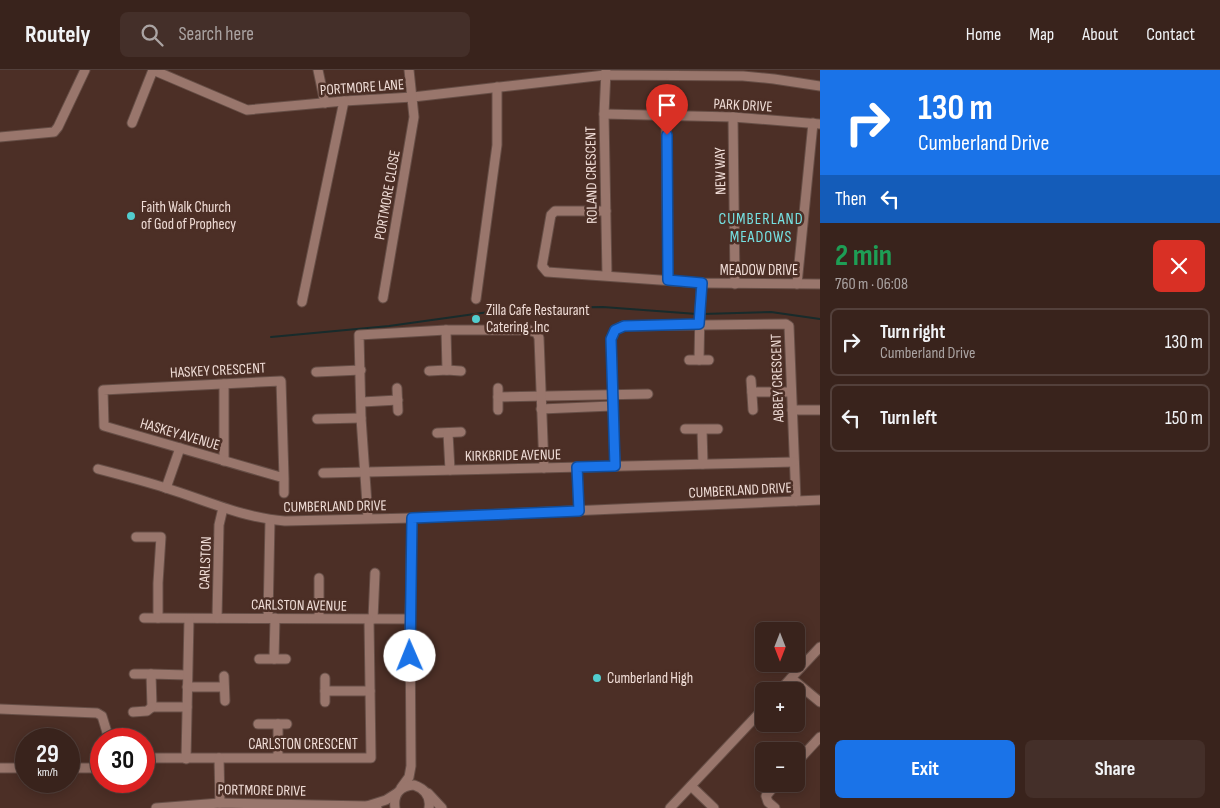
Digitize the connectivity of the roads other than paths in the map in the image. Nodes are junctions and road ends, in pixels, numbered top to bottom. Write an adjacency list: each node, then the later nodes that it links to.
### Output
1 (85, 70): 18 (street)
2 (153, 70): 12 (street, PORTMORE LANE); 16 (street)
3 (318, 70): 12 (street)
4 (409, 70): 10 (street, PORTMORE CLOSE)
5 (605, 72): 6 (street, PORTMORE LANE); 7 (street, PORTMORE LANE); 13 (street, ROLAND CRESCENT)
6 (743, 73): 9 (street, PORTMORE LANE)
7 (562, 75): 8 (street, PORTMORE LANE)
8 (497, 86): 10 (street, PORTMORE LANE); 27 (street)
9 (820, 86)
10 (413, 97): 11 (street, PORTMORE LANE); 26 (street, PORTMORE CLOSE)
11 (344, 101): 12 (street, PORTMORE LANE); 28 (street)
12 (325, 103)
13 (604, 114): 14 (street, PARK DRIVE); 19 (street, ROLAND CRESCENT)
14 (666, 117): 15 (street, PARK DRIVE); 21 (street)
15 (733, 117): 17 (street, PARK DRIVE); 23 (street, NEW WAY)
16 (132, 122)
17 (817, 124): 24 (street)
18 (2, 136)
19 (606, 211): 20 (street, ROLAND CRESCENT); 20 (street, MEADOW DRIVE)
20 (608, 275): 21 (street, MEADOW DRIVE)
21 (668, 280): 22 (street, MEADOW DRIVE)
22 (702, 283): 23 (street, MEADOW DRIVE); 29 (street)
23 (734, 284): 24 (street, MEADOW DRIVE)
24 (797, 284): 25 (street, MEADOW DRIVE)
25 (820, 284)
26 (383, 298)
27 (476, 299)
28 (302, 302)
29 (699, 324): 32 (street); 44 (street, ABBEY CRESCENT); 45 (street, ABBEY CRESCENT)
30 (446, 330): 34 (street); 35 (street); 47 (street)
31 (689, 360): 32 (street)
32 (699, 360): 33 (street)
33 (709, 360)
34 (360, 370): 38 (street); 49 (street)
35 (447, 370): 36 (street); 37 (street)
36 (429, 371)
37 (461, 371)
38 (316, 372)
39 (751, 380): 43 (street)
40 (224, 384): 42 (street, HASKEY CRESCENT); 66 (street); 76 (street, HASKEY CRESCENT)
41 (396, 388): 48 (street)
42 (103, 390): 65 (street, HASKEY AVENUE)
43 (752, 392): 44 (street); 53 (street)
44 (791, 392): 54 (street, ABBEY CRESCENT)
45 (612, 394): 46 (street); 47 (street); 50 (street, ABBEY CRESCENT)
46 (648, 394)
47 (541, 397): 51 (street); 52 (street)
48 (398, 400): 49 (street); 56 (street)
49 (362, 402): 57 (street)
50 (612, 406): 51 (street); 69 (street, ABBEY CRESCENT)
51 (542, 409): 71 (street)
52 (498, 410)
53 (752, 410)
54 (792, 410): 55 (street); 67 (street, ABBEY CRESCENT)
55 (820, 410)
56 (398, 411)
57 (362, 418): 58 (street); 74 (street)
58 (318, 419)
59 (686, 429): 61 (street)
60 (718, 429): 61 (street)
61 (702, 430): 68 (street)
62 (461, 432): 64 (street)
63 (437, 433): 64 (street)
64 (448, 433): 73 (street)
65 (180, 448): 66 (street, HASKEY AVENUE); 77 (street)
66 (224, 461): 76 (street, HASKEY AVENUE)
67 (794, 462): 68 (street, KIRKBRIDE AVENUE); 80 (street, ABBEY CRESCENT)
68 (703, 464): 69 (street, KIRKBRIDE AVENUE)
69 (615, 466): 70 (street, KIRKBRIDE AVENUE)
70 (577, 467): 71 (street, KIRKBRIDE AVENUE); 82 (street)
71 (544, 468): 73 (street, KIRKBRIDE AVENUE)
72 (98, 469): 77 (street, CUMBERLAND DRIVE)
73 (450, 470): 74 (street, KIRKBRIDE AVENUE)
74 (365, 472): 75 (street, KIRKBRIDE AVENUE); 83 (street)
75 (323, 473)
76 (284, 478): 78 (street, HASKEY CRESCENT)
77 (166, 488): 81 (street, CUMBERLAND DRIVE)
78 (284, 493)
79 (820, 500): 80 (street, CUMBERLAND DRIVE)
80 (796, 501): 82 (street, CUMBERLAND DRIVE)
81 (222, 508): 85 (street, CUMBERLAND DRIVE); 91 (street, CARLSTON)
82 (579, 511): 84 (street, CUMBERLAND DRIVE)
83 (368, 518): 84 (street, CUMBERLAND DRIVE); 85 (street, CUMBERLAND DRIVE)
84 (412, 518): 94 (street)
85 (270, 520): 92 (street)
86 (136, 537): 90 (street)
87 (375, 572): 96 (street, CARLSTON CRESCENT)
88 (319, 578): 93 (street)
89 (144, 618): 90 (street, CARLSTON AVENUE)
90 (158, 618): 95 (street, CARLSTON AVENUE)
91 (217, 618): 92 (street, CARLSTON AVENUE); 95 (street, CARLSTON AVENUE)
92 (272, 618): 93 (street, CARLSTON AVENUE); 99 (street)
93 (319, 618): 96 (street, CARLSTON AVENUE)
94 (410, 619): 96 (street, CARLSTON AVENUE); 128 (street)
95 (188, 620): 103 (street)
96 (371, 620): 111 (street, CARLSTON CRESCENT)
97 (820, 647): 106 (street)
98 (259, 659): 99 (street)
99 (274, 659): 100 (street)
100 (286, 659)
101 (134, 674): 102 (street)
102 (152, 674): 103 (street); 115 (street)
103 (187, 675): 108 (street)
104 (224, 676): 109 (street)
105 (325, 678): 110 (street)
106 (791, 678): 107 (street); 114 (street)
107 (787, 682)
108 (187, 687): 109 (street); 116 (street)
109 (224, 687): 112 (street)
110 (325, 691): 111 (street); 113 (street)
111 (370, 691): 126 (street, CARLSTON CRESCENT)
112 (225, 701)
113 (325, 702)
114 (820, 702)
115 (152, 707): 116 (street); 118 (street)
116 (187, 707): 127 (street)
117 (0, 708): 121 (street)
118 (133, 712)
119 (755, 718): 131 (street)
120 (258, 724): 126 (street)
121 (106, 728)
122 (820, 737): 123 (street)
123 (805, 753)
124 (155, 758): 127 (street, CARLSTON CRESCENT)
125 (219, 758): 126 (street, CARLSTON CRESCENT); 127 (street, CARLSTON CRESCENT); 135 (street)
126 (278, 758)
127 (186, 759)
128 (412, 766): 132 (street); 133 (street)
129 (0, 768): 130 (street)
130 (15, 768)
131 (691, 786): 142 (street); 143 (street)
132 (423, 789): 133 (street); 140 (street); 141 (street)
133 (399, 791): 136 (street, PORTMORE DRIVE); 139 (street)
134 (769, 792): 144 (street)
135 (220, 803): 136 (street, PORTMORE DRIVE); 137 (street, PORTMORE DRIVE)
136 (367, 806): 138 (street, PORTMORE DRIVE)
137 (156, 808)
138 (377, 808)
139 (395, 808)
140 (429, 808)
141 (442, 808)
142 (670, 808)
143 (714, 808)
144 (775, 808)

